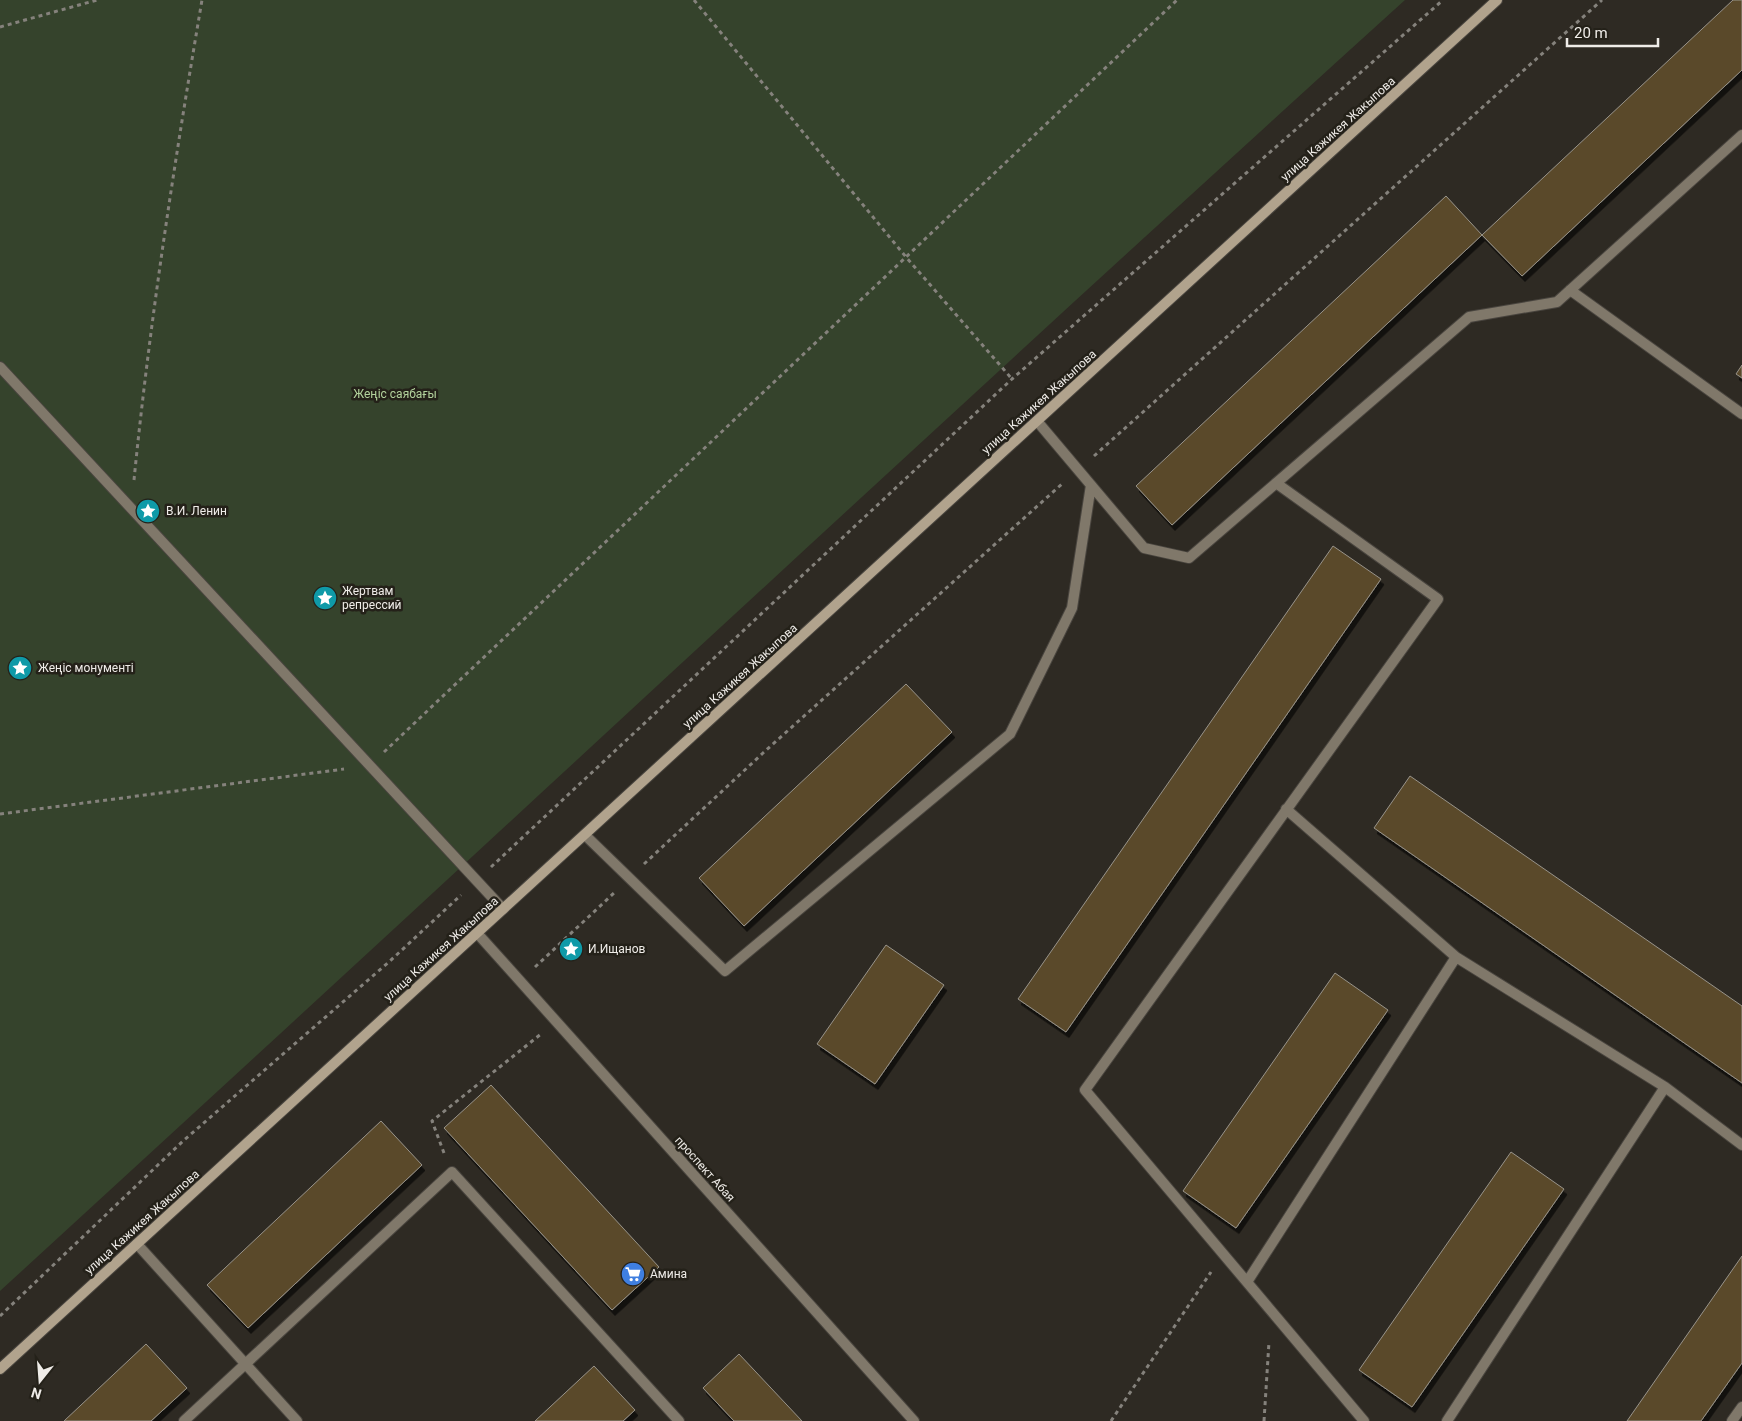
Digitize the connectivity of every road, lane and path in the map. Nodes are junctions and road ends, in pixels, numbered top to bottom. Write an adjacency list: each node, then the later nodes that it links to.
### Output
1 (97, 0): 8 (path)
2 (202, 0): 19 (path)
3 (694, 0): 10 (path)
4 (1177, 0): 10 (path)
5 (1443, 0): 13 (path)
6 (1497, 0): 15 (main road, улица Кажикея Жакыпова)
7 (1602, 0): 16 (path)
8 (0, 27)
9 (1742, 135): 11 (street)
10 (906, 257): 13 (path); 20 (path)
11 (1570, 290): 14 (street); 17 (street)
12 (0, 367): 19 (street)
13 (1012, 379): 25 (path)
14 (1742, 414)
15 (1036, 421): 16 (street); 23 (main road, улица Кажикея Жакыпова)
16 (1078, 470): 18 (street); 24 (path)
17 (1276, 483): 18 (street); 21 (street)
18 (1091, 485): 24 (street)
19 (131, 508): 20 (street)
20 (370, 766): 22 (path); 25 (street)
21 (1286, 809): 28 (street); 35 (street)
22 (0, 814)
23 (585, 835): 24 (street); 26 (main road, улица Кажикея Жакыпова)
24 (629, 878): 29 (path)
25 (476, 881): 26 (street); 38 (path)
26 (503, 909): 27 (main road, улица Кажикея Жакыпова)
27 (477, 933): 29 (street, проспект Абая); 34 (main road, улица Кажикея Жакыпова)
28 (1456, 957): 31 (street); 36 (street)
29 (520, 981): 30 (street, проспект Абая)
30 (556, 1022): 33 (path); 45 (street, проспект Абая)
31 (1666, 1087): 32 (street); 49 (street)
32 (1742, 1145)
33 (452, 1172): 39 (street); 44 (street)
34 (137, 1244): 39 (street); 40 (main road, улица Кажикея Жакыпова)
35 (1223, 1254): 36 (street); 46 (path)
36 (1247, 1282): 37 (street)
37 (1271, 1311): 47 (path); 48 (street)
38 (0, 1316)
39 (245, 1364): 42 (street); 43 (street)
40 (0, 1369)
41 (1742, 1407): 50 (street)
42 (184, 1421)
43 (297, 1421)
44 (679, 1421)
45 (914, 1421)
46 (1112, 1421)
47 (1264, 1421)
48 (1364, 1421)
49 (1447, 1421)
50 (1732, 1421)

